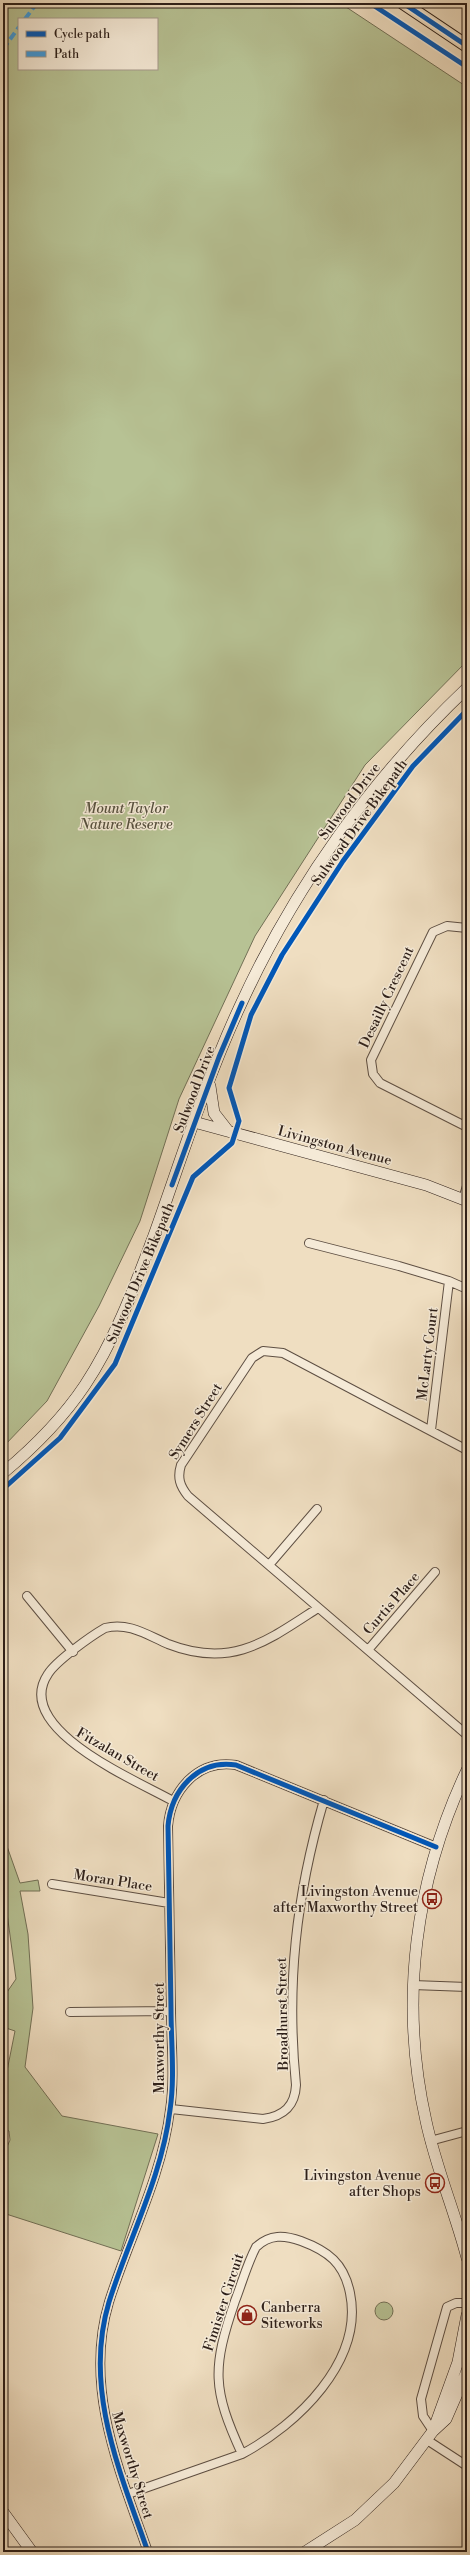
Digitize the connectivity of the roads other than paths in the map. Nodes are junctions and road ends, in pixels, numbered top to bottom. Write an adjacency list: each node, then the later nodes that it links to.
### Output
1 (403, 3): 2 (main road)
2 (467, 46)
3 (467, 688): 5 (street, Sulwood Drive)
4 (467, 928): 7 (street, Desailly Crescent)
5 (210, 1082): 6 (street, Sulwood Drive); 8 (street)
6 (194, 1122): 8 (street, Livingston Avenue); 16 (street, Sulwood Drive)
7 (467, 1127)
8 (228, 1131): 10 (street, Livingston Avenue)
9 (467, 1186): 10 (street)
10 (465, 1200)
11 (309, 1243): 12 (street)
12 (449, 1281): 13 (street); 14 (street, McLarty Court)
13 (467, 1289)
14 (431, 1430): 15 (street, Symers Street); 18 (street, Symers Street)
15 (467, 1450)
16 (3, 1473)
17 (317, 1509): 18 (street)
18 (268, 1565): 21 (street, Symers Street)
19 (435, 1572): 22 (street, Curtis Place)
20 (27, 1596): 23 (street)
21 (318, 1608): 22 (street, Symers Street); 23 (street, Fitzalan Street)
22 (368, 1650): 24 (street, Symers Street)
23 (73, 1652): 27 (street, Fitzalan Street)
24 (467, 1735)
25 (467, 1770): 28 (street)
26 (324, 1800): 27 (street, Maxworthy Street); 28 (street, Maxworthy Street); 35 (street, Broadhurst Street)
27 (173, 1801): 30 (street, Maxworthy Street)
28 (436, 1846): 31 (street)
29 (52, 1884): 30 (street, Moran Place)
30 (169, 1903): 33 (street, Maxworthy Street)
31 (413, 1985): 32 (street); 37 (street)
32 (467, 1986)
33 (171, 2011): 34 (street); 35 (street, Maxworthy Street)
34 (70, 2012)
35 (171, 2109): 47 (street, Maxworthy Street)
36 (467, 2131): 37 (street)
37 (430, 2141): 38 (street)
38 (467, 2258)
39 (467, 2303): 44 (street)
40 (467, 2315): 41 (street)
41 (463, 2369): 43 (street); 44 (street)
42 (467, 2390): 43 (street)
43 (457, 2397): 44 (street)
44 (430, 2435): 46 (street); 51 (street)
45 (242, 2454): 45 (street, Fimister Circuit); 47 (street, Fimister Circuit)
46 (467, 2466)
47 (128, 2494): 50 (street, Maxworthy Street)
48 (3, 2512): 49 (street)
49 (32, 2552)
50 (148, 2552)
51 (305, 2552)

